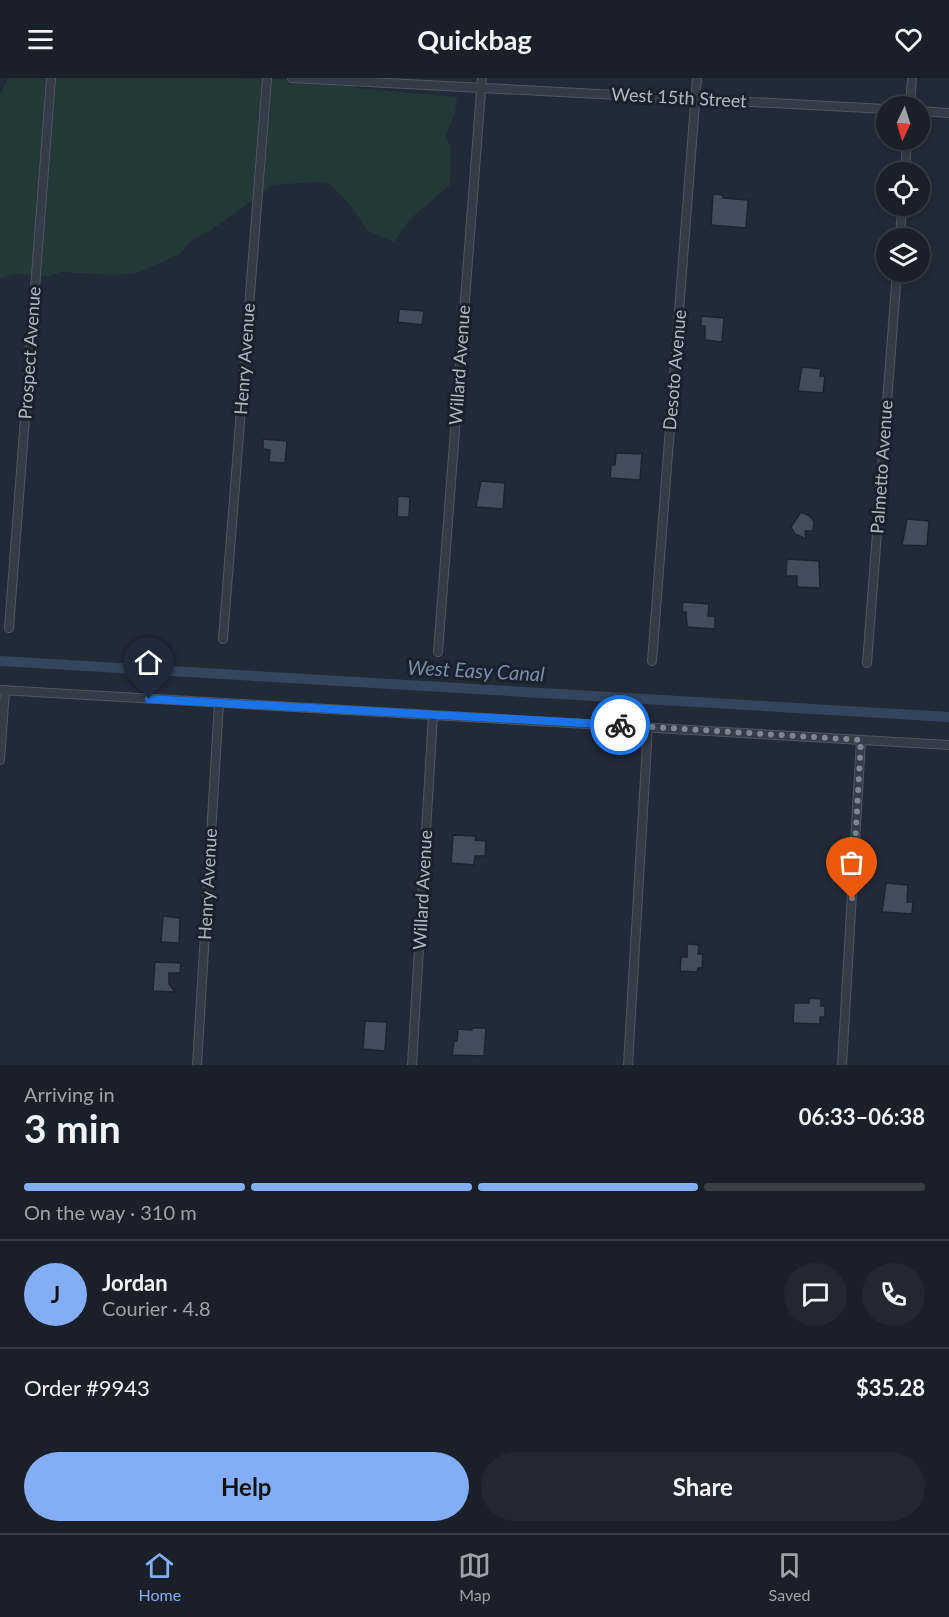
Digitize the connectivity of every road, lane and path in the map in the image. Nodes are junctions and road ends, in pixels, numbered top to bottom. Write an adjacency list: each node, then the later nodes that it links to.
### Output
1 (51, 78): 14 (street, Prospect Avenue)
2 (267, 78): 15 (street, Henry Avenue)
3 (292, 78): 7 (street, West 15th Street)
4 (482, 78): 7 (street, Willard Avenue)
5 (697, 78): 9 (street, Desoto Avenue)
6 (912, 78): 8 (street)
7 (481, 88): 9 (street, West 15th Street); 16 (street, Willard Avenue)
8 (911, 96)
9 (696, 99): 10 (street, West 15th Street); 17 (street, Desoto Avenue)
10 (876, 108)
11 (930, 112): 12 (street)
12 (949, 113)
13 (896, 282): 18 (street, Palmetto Avenue)
14 (9, 628)
15 (223, 639)
16 (438, 652)
17 (652, 661)
18 (867, 663)
19 (3, 690): 20 (street); 25 (street)
20 (219, 703): 21 (street); 26 (street, Henry Avenue)
21 (433, 715): 22 (street); 27 (street, Willard Avenue)
22 (648, 727): 23 (street); 28 (street)
23 (861, 740): 24 (street); 29 (street)
24 (949, 745)
25 (0, 760)
26 (197, 1065)
27 (412, 1065)
28 (628, 1065)
29 (842, 1065)

